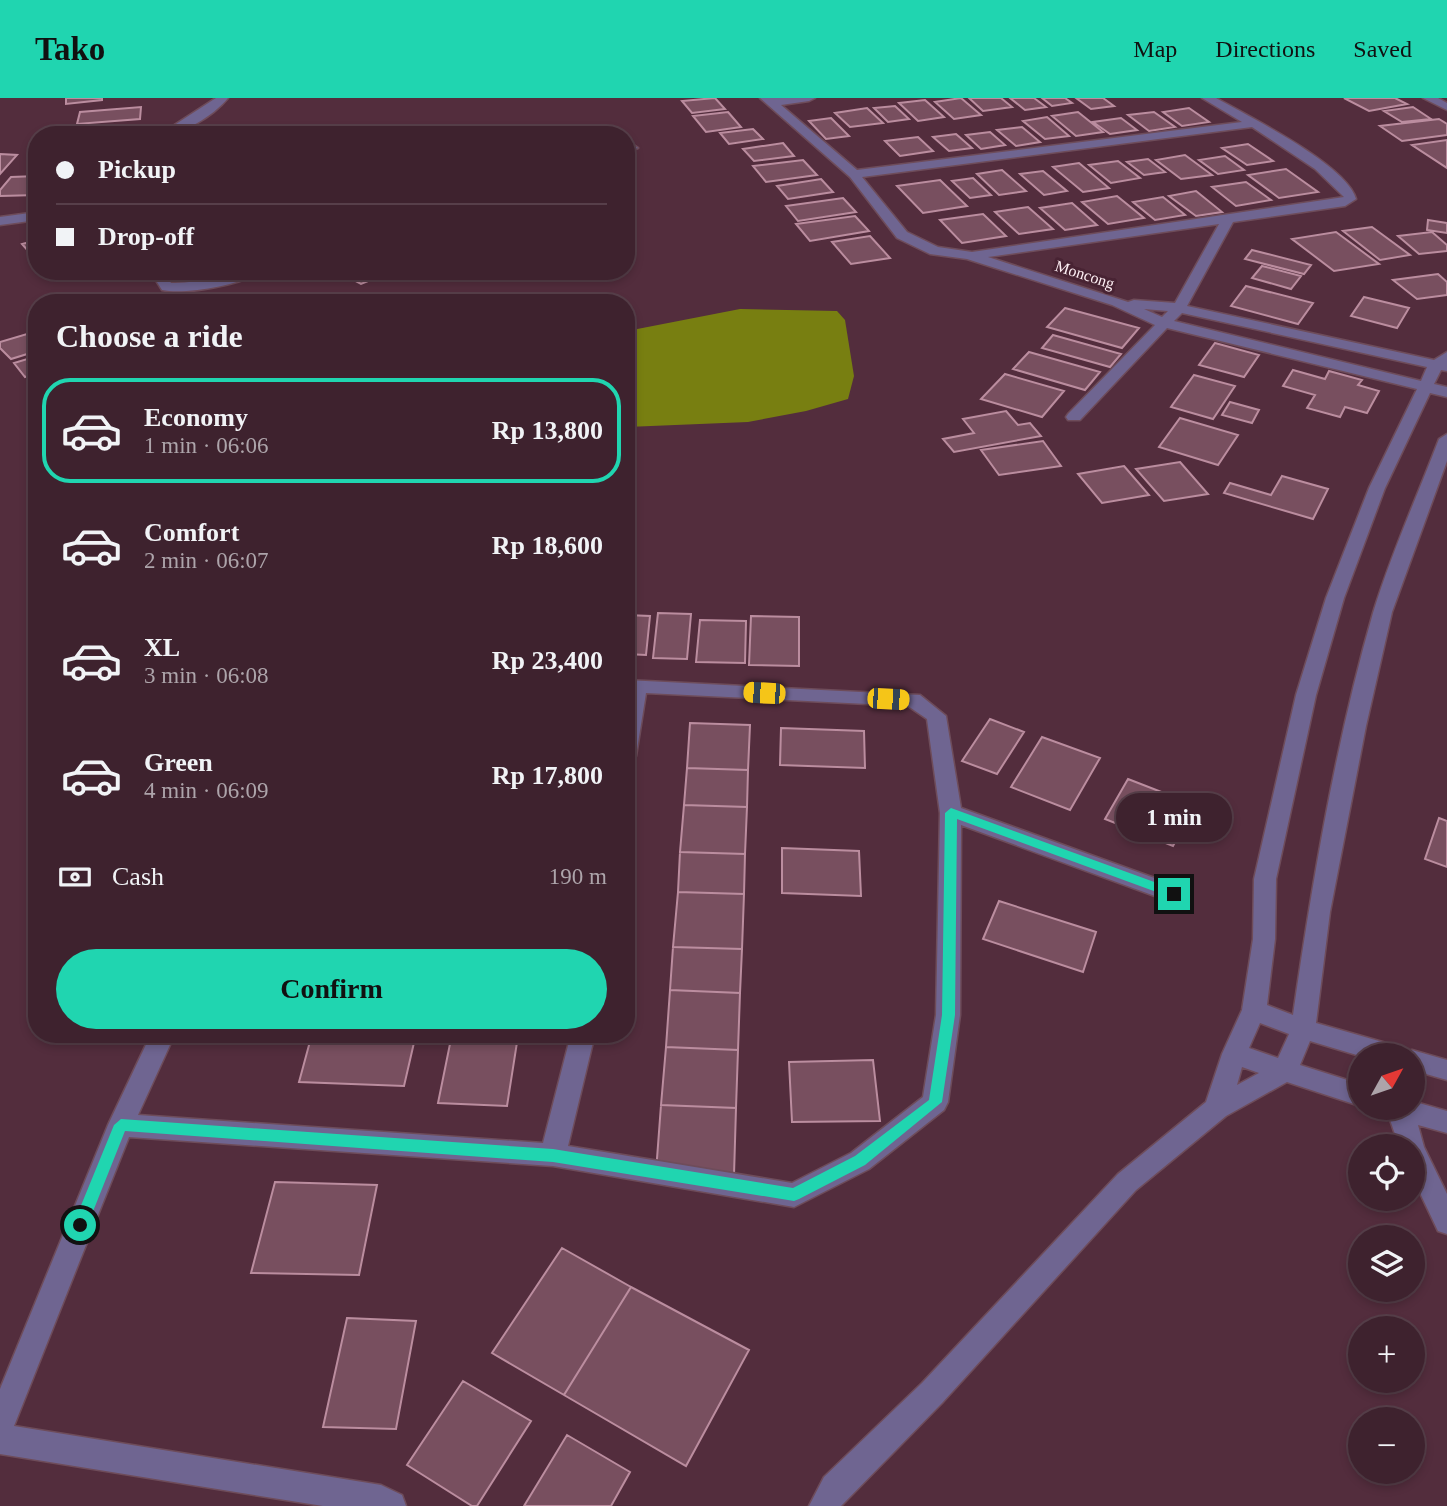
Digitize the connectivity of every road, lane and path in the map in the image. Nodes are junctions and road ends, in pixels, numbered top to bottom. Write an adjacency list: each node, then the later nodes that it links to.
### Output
1 (222, 98): 8 (street)
2 (809, 98): 5 (street)
3 (1208, 98): 7 (street)
4 (1429, 98): 6 (street)
5 (768, 100): 9 (street, Moncong)
6 (1447, 107)
7 (1252, 124): 9 (street); 11 (street)
8 (180, 126)
9 (854, 174): 13 (street, Moncong)
10 (28, 217): 12 (street)
11 (1229, 217): 13 (street); 19 (street)
12 (0, 221)
13 (969, 256): 18 (street, Moncong)
14 (163, 280): 16 (street)
15 (226, 280): 16 (street)
16 (167, 287): 17 (street)
17 (164, 294)
18 (1118, 302): 19 (street); 20 (street, Moncong)
19 (1179, 308): 20 (street); 21 (street)
20 (1163, 323): 22 (street, Moncong); 24 (street)
21 (1444, 363): 22 (street)
22 (1425, 387): 23 (street, Moncong); 29 (street)
23 (1447, 392)
24 (1074, 416)
25 (1447, 439): 30 (street)
26 (635, 686): 27 (street)
27 (951, 813): 28 (street); 43 (street)
28 (1174, 894)
29 (1254, 1010): 30 (street); 34 (street)
30 (1303, 1029): 33 (street); 37 (street)
31 (159, 1043): 42 (street)
32 (581, 1043): 43 (street)
33 (1352, 1043)
34 (1234, 1054): 37 (street); 39 (street)
35 (1425, 1064): 36 (street)
36 (1447, 1070)
37 (1285, 1071): 38 (street); 39 (street)
38 (1348, 1091)
39 (1217, 1108): 49 (street)
40 (1425, 1115): 41 (street)
41 (1447, 1122)
42 (121, 1125): 43 (street); 46 (street)
43 (553, 1156)
44 (1425, 1175): 45 (street)
45 (1447, 1222)
46 (0, 1425)
47 (0, 1439): 48 (street)
48 (391, 1506)
49 (824, 1506)

